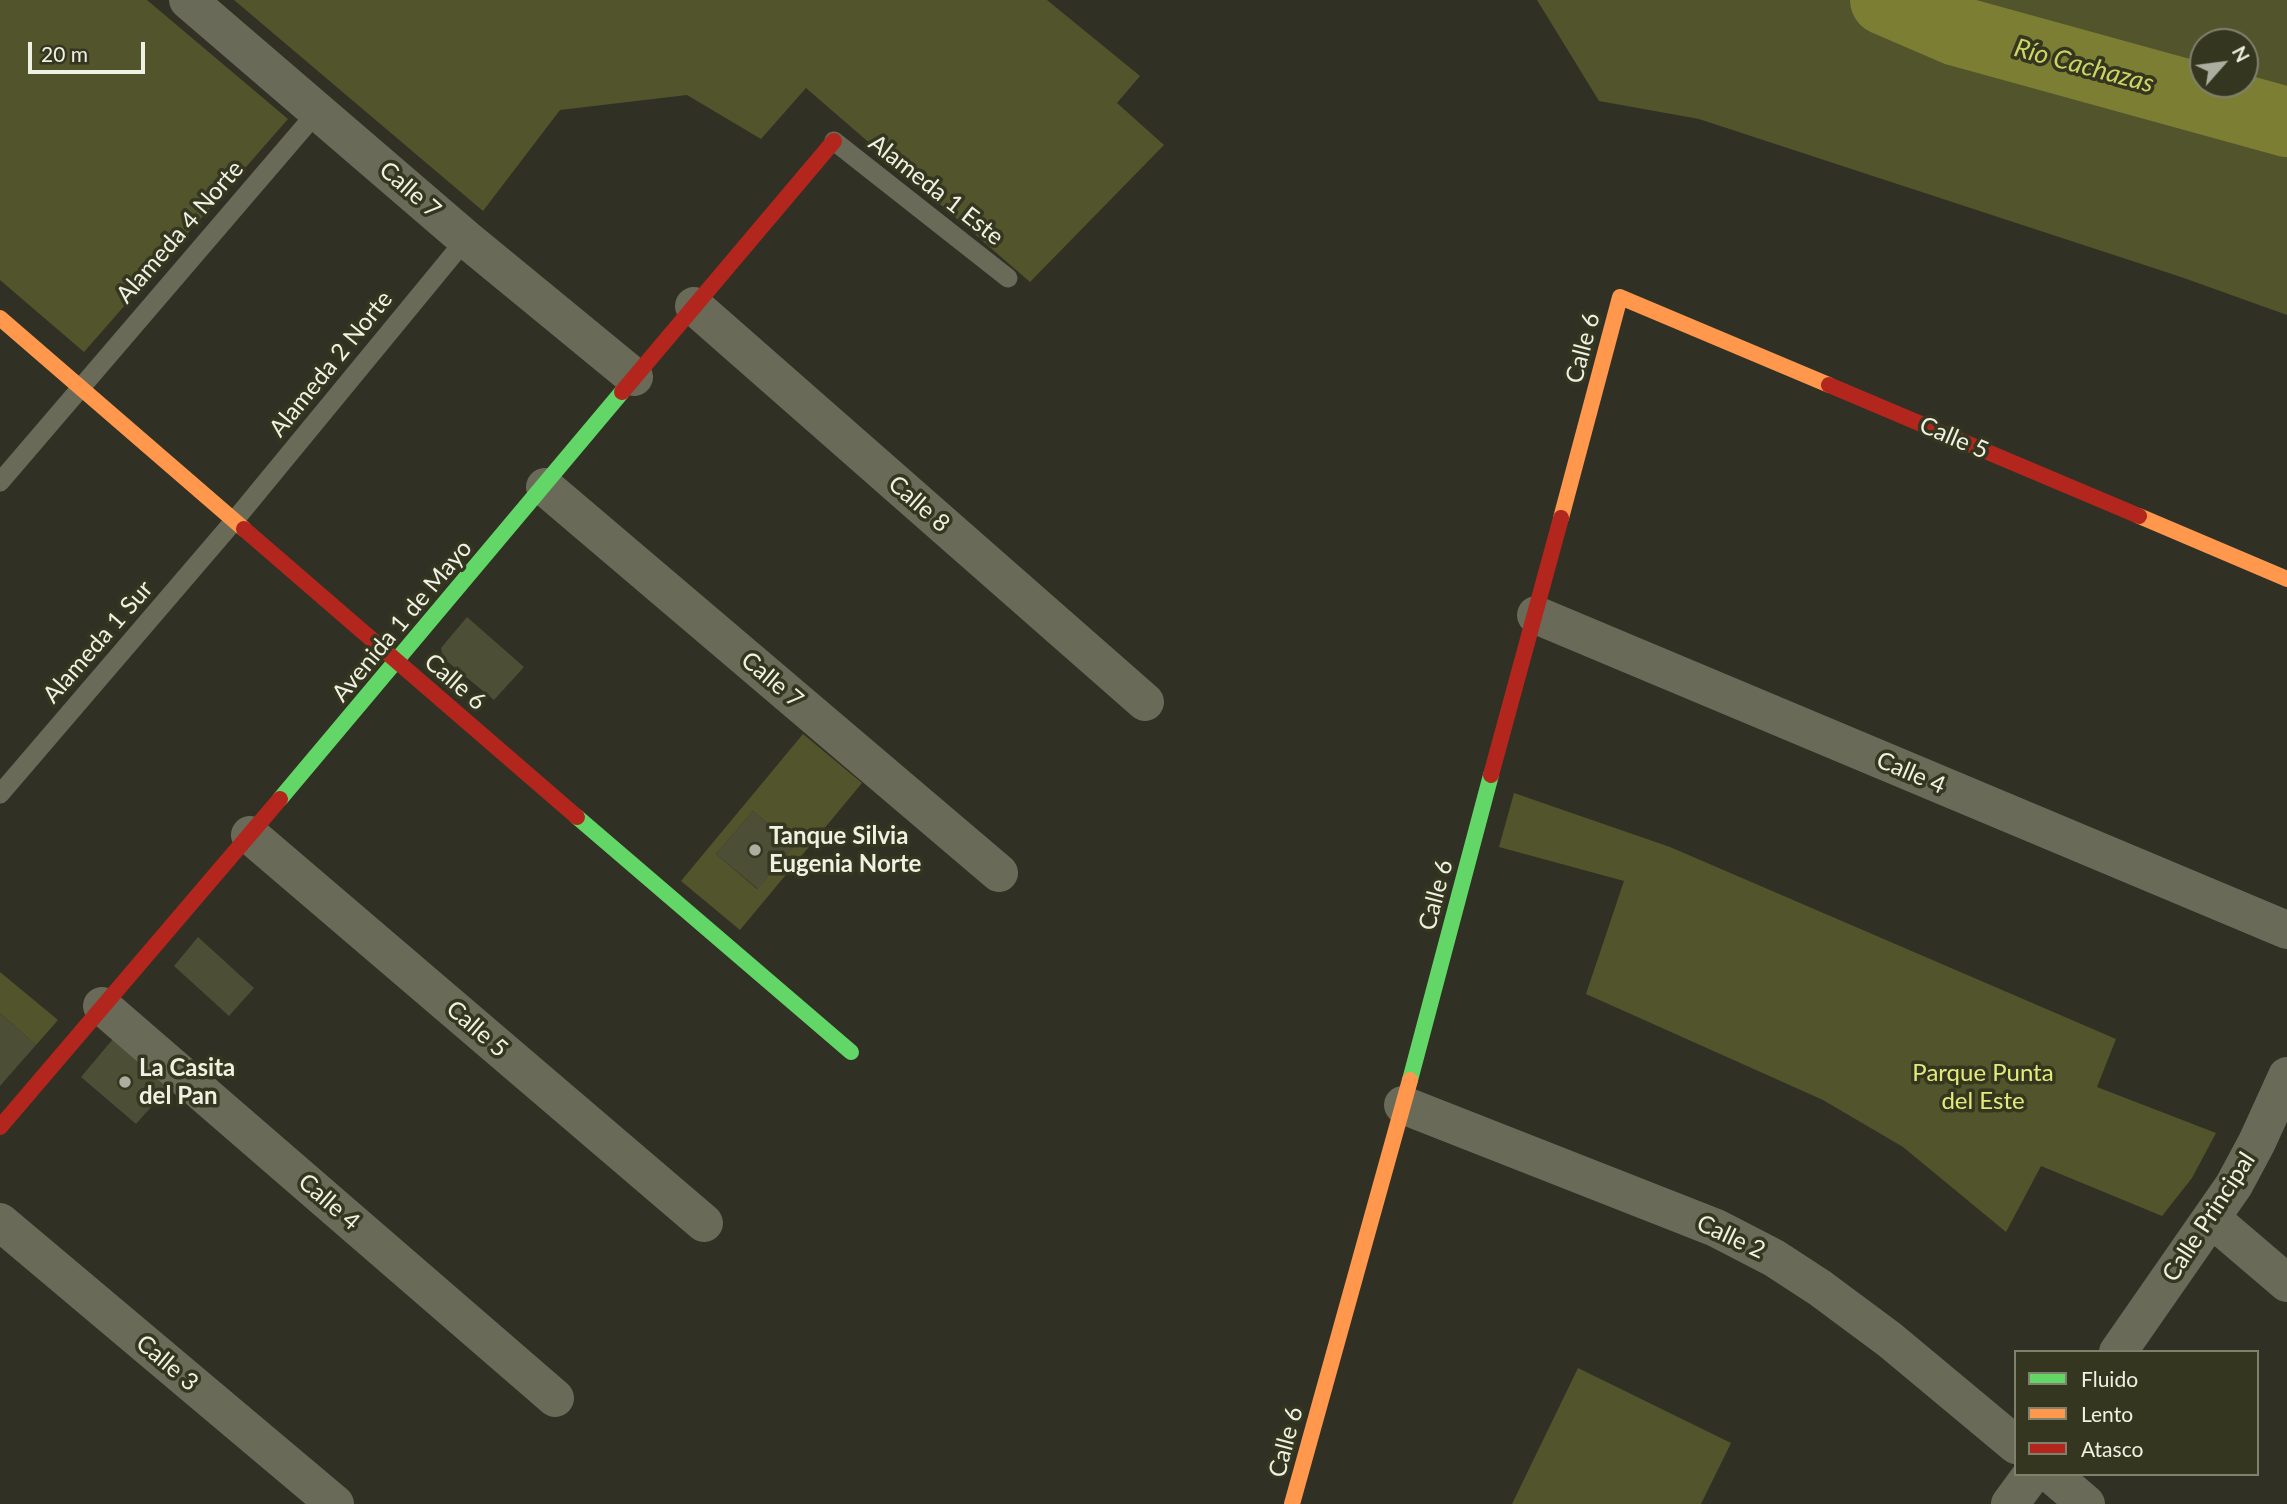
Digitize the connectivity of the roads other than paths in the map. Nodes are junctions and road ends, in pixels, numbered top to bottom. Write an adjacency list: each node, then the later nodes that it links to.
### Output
1 (188, 0): 2 (street, Calle 7)
2 (318, 111): 4 (street, Calle 7); 10 (lane, Alameda 4 Norte)
3 (834, 141): 5 (lane, Alameda 1 Este); 7 (street, Avenida 1 de Mayo)
4 (466, 239): 9 (street, Calle 7); 13 (lane, Alameda 2 Norte)
5 (1008, 278)
6 (1620, 297): 14 (street, Calle 5); 15 (street, Calle 6)
7 (694, 306): 9 (street, Avenida 1 de Mayo); 17 (street, Calle 8)
8 (0, 318): 10 (street, Calle 6)
9 (634, 377): 12 (street, Avenida 1 de Mayo)
10 (80, 386): 11 (lane, Alameda 4 Norte); 13 (street, Calle 6)
11 (0, 482)
12 (545, 487): 16 (street, Avenida 1 de Mayo); 20 (street, Calle 7)
13 (234, 521): 16 (street, Calle 6); 18 (lane, Alameda 1 Sur)
14 (2287, 579)
15 (1536, 615): 21 (street, Calle 4); 25 (street, Calle 6)
16 (397, 662): 19 (street, Avenida 1 de Mayo); 23 (street, Calle 6)
17 (1145, 702)
18 (0, 794)
19 (250, 835): 22 (street, Avenida 1 de Mayo); 29 (street, Calle 5)
20 (999, 873)
21 (2287, 930)
22 (102, 1006): 26 (street, Avenida 1 de Mayo); 32 (street, Calle 4)
23 (851, 1052)
24 (2287, 1076): 27 (street, Calle Principal)
25 (1403, 1105): 33 (street, Calle 2); 37 (street, Calle 6)
26 (0, 1127)
27 (2212, 1219): 30 (street); 31 (street, Calle Principal)
28 (0, 1222): 36 (street, Calle 3)
29 (704, 1223)
30 (2287, 1283)
31 (2119, 1350)
32 (555, 1398)
33 (2014, 1443)
34 (2031, 1476): 38 (street)
35 (2053, 1476): 39 (street)
36 (335, 1504)
37 (1292, 1504)
38 (2010, 1504)
39 (2086, 1504)

